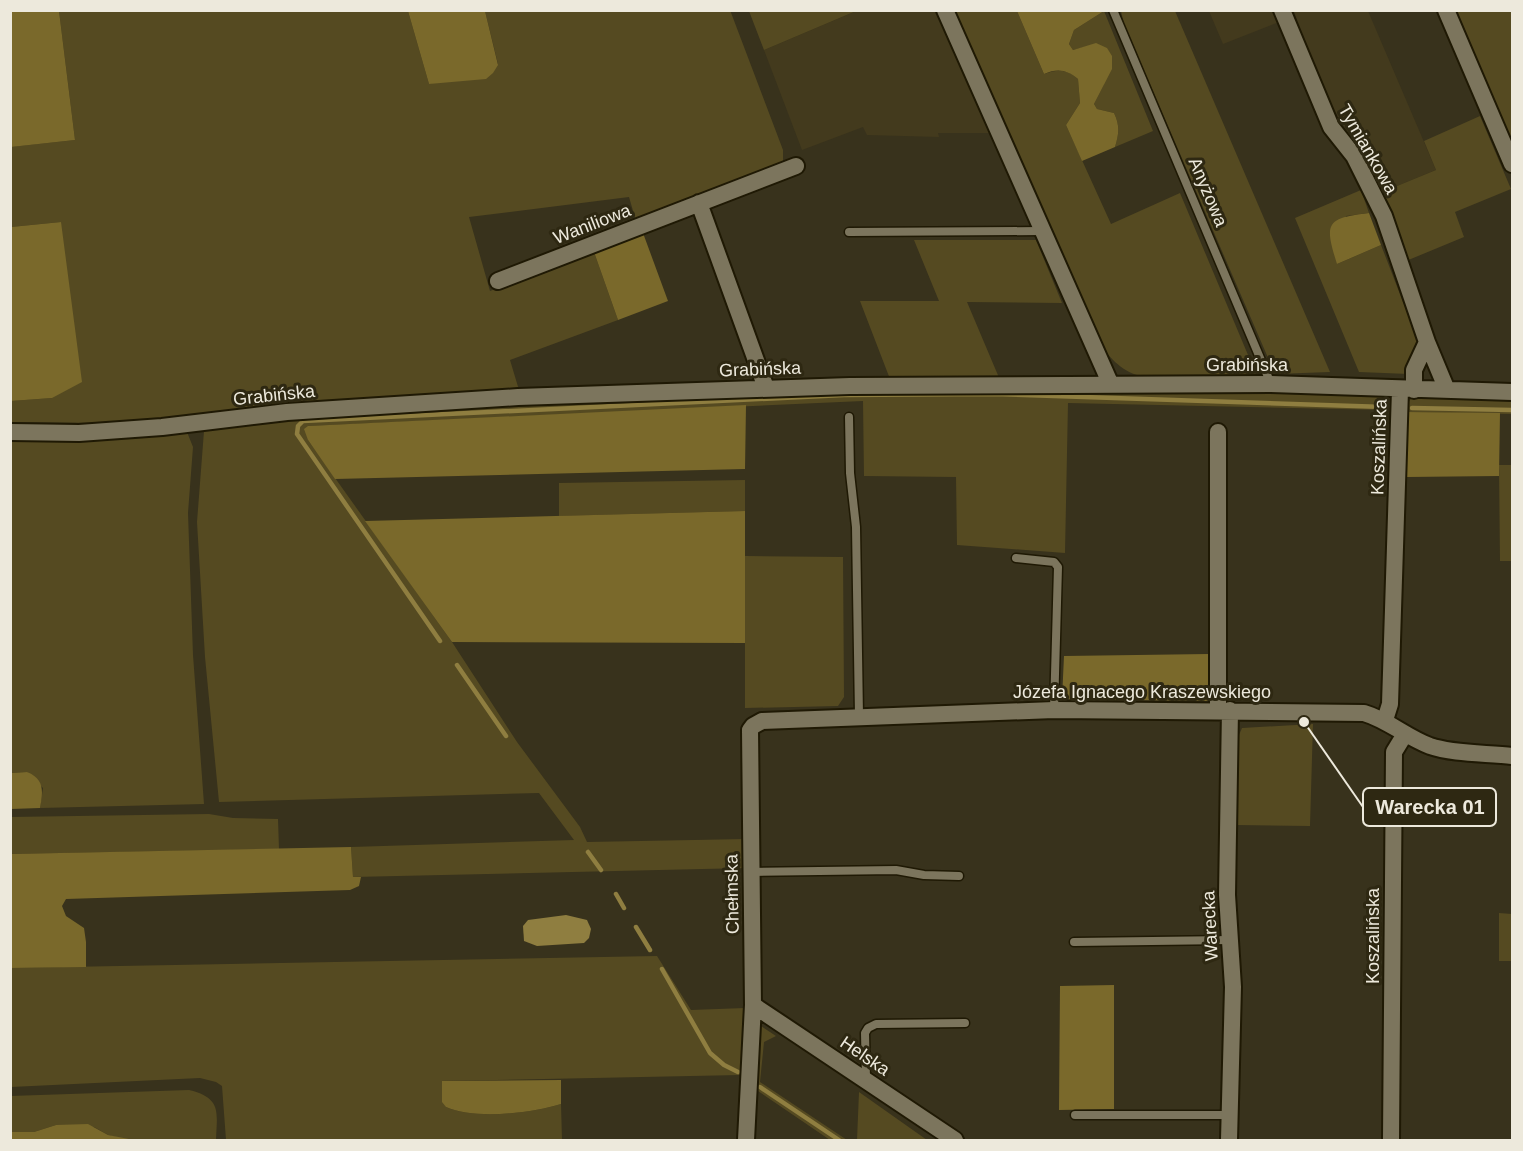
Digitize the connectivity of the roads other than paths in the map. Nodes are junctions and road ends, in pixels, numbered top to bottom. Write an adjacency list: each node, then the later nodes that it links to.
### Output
1 (945, 10): 8 (street)
2 (1282, 10): 11 (street, Tymiankowa)
3 (1446, 10): 5 (street)
4 (1113, 12): 12 (lane, Anyżowa)
5 (1512, 164)
6 (796, 166): 7 (street, Waniliowa)
7 (699, 203): 10 (street, Waniliowa); 14 (street)
8 (1042, 231): 9 (lane); 13 (street)
9 (849, 232)
10 (498, 281)
11 (1427, 342): 15 (street); 16 (street, Tymiankowa)
12 (1271, 384): 13 (street, Grabińska); 15 (street, Grabińska)
13 (1111, 385): 14 (street, Grabińska)
14 (766, 388): 19 (street, Grabińska)
15 (1407, 390): 16 (street, Grabińska); 25 (street, Koszalińska)
16 (1447, 390): 17 (street, Grabińska)
17 (1512, 392)
18 (849, 417): 24 (lane)
19 (10, 432)
20 (1218, 432): 23 (street, Warecka)
21 (1016, 558): 22 (lane)
22 (1054, 710): 23 (street, Józefa Ignacego Kraszewskiego); 24 (street, Józefa Ignacego Kraszewskiego)
23 (1224, 711): 25 (street, Józefa Ignacego Kraszewskiego); 31 (street, Warecka)
24 (859, 716): 26 (street, Józefa Ignacego Kraszewskiego)
25 (1385, 720): 27 (street, Józefa Ignacego Kraszewskiego)
26 (762, 721): 29 (street, Chełmska)
27 (1405, 734): 28 (street, Józefa Ignacego Kraszewskiego); 41 (street, Koszalińska)
28 (1512, 756)
29 (751, 872): 30 (lane); 33 (street, Chełmska)
30 (959, 876)
31 (1230, 940): 32 (lane); 37 (street, Warecka)
32 (1074, 942)
33 (753, 1005): 35 (street, Helska); 38 (street, Chełmska)
34 (965, 1023): 35 (lane)
35 (866, 1079): 39 (street, Helska)
36 (1076, 1115): 37 (lane)
37 (1230, 1115): 40 (street, Warecka)
38 (742, 1140)
39 (955, 1140)
40 (1229, 1140)
41 (1391, 1140)

